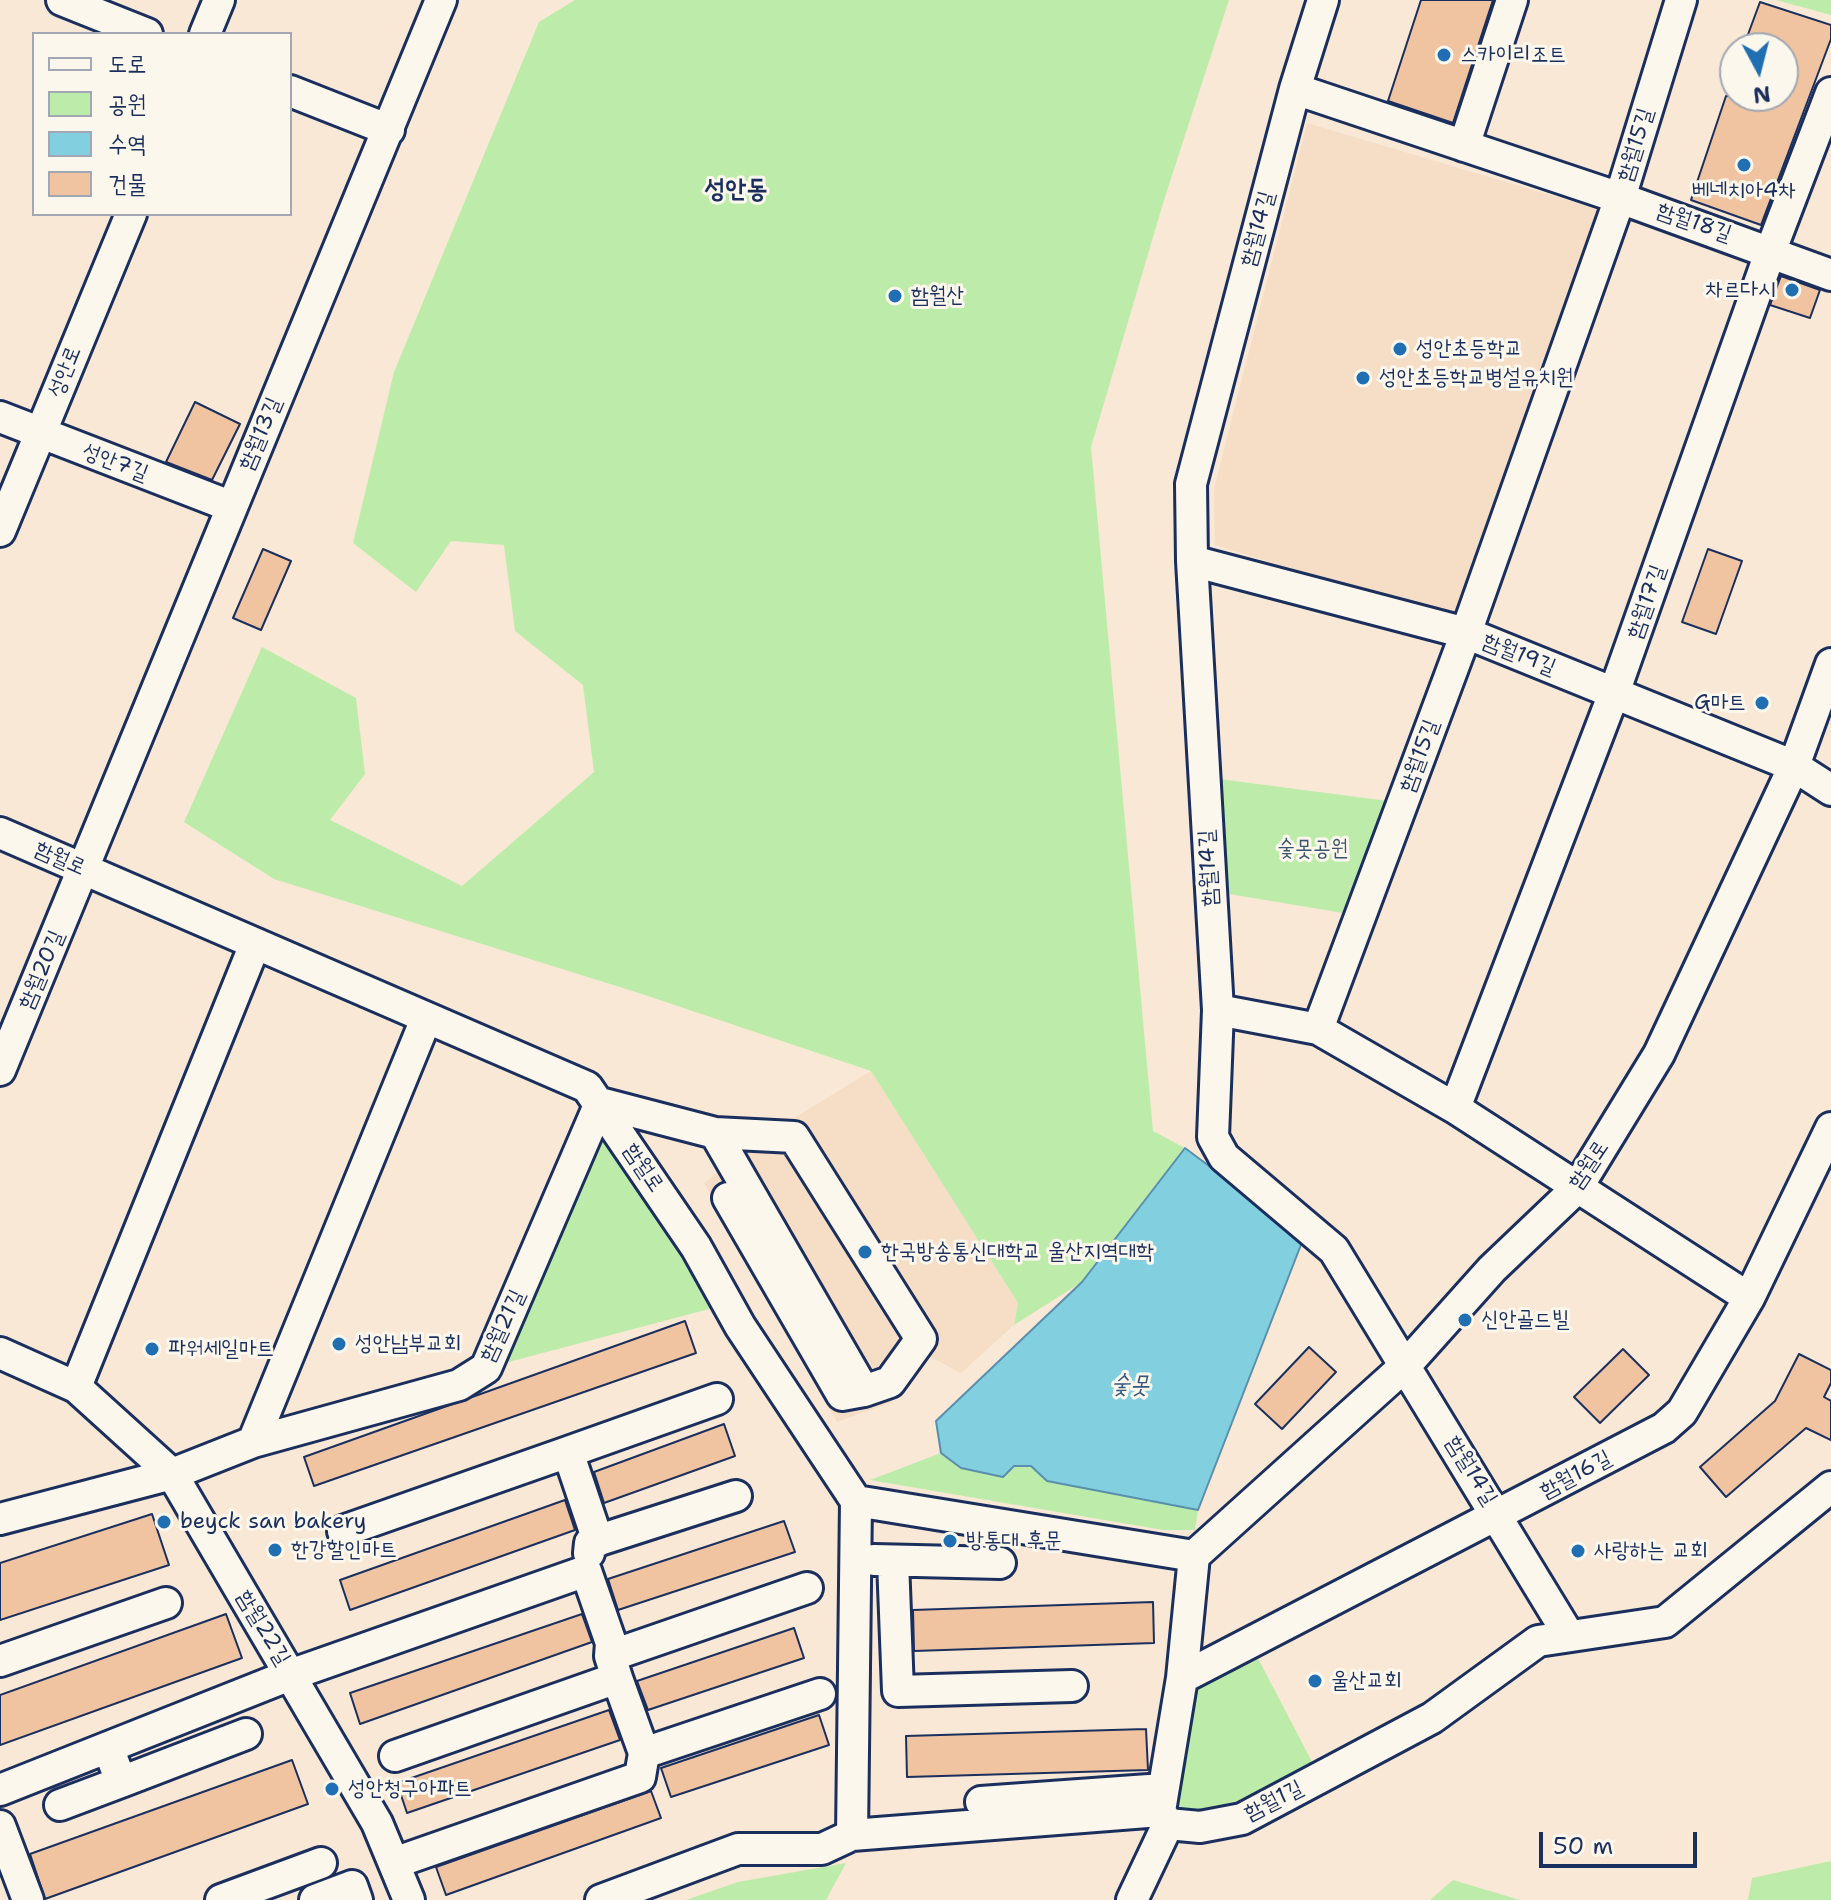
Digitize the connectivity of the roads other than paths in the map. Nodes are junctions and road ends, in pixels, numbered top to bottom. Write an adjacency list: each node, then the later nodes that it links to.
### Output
1 (62, 0): 7 (street)
2 (219, 0): 8 (street)
3 (441, 0): 12 (street, 함월13길)
4 (1323, 0): 9 (street, 함월14길)
5 (1512, 0): 13 (street)
6 (1681, 0): 14 (street, 함월15길)
7 (142, 32)
8 (206, 32)
9 (1295, 89): 13 (street, 함월18길); 22 (street, 함월14길)
10 (292, 92): 12 (street)
11 (1831, 93): 16 (street, 함월17길)
12 (389, 130): 20 (street, 함월13길)
13 (1464, 146): 14 (street, 함월18길)
14 (1620, 198): 16 (street, 함월18길); 23 (street, 함월15길)
15 (130, 216): 19 (street, 성안로)
16 (1771, 250): 17 (street, 함월18길); 25 (street, 함월17길)
17 (1831, 275)
18 (0, 417): 19 (street, 성안7길)
19 (40, 434): 20 (street, 성안7길); 21 (street, 성안로)
20 (230, 506): 29 (street, 함월13길)
21 (0, 531)
22 (1192, 561): 23 (street, 함월19길); 31 (street, 함월14길)
23 (1466, 633): 25 (street, 함월19길); 33 (street, 함월15길)
24 (1831, 664): 26 (street, 함월로)
25 (1614, 693): 26 (street, 함월19길); 36 (street, 함월17길)
26 (1794, 766): 27 (street, 함월19길); 39 (street, 함월로)
27 (1831, 790)
28 (0, 833): 29 (street, 함월로)
29 (84, 870): 30 (street, 함월로); 34 (street, 함월20길)
30 (255, 944): 32 (street, 함월로); 43 (street)
31 (1218, 1010): 33 (street); 42 (street, 함월14길)
32 (426, 1019): 35 (street, 함월로); 45 (street)
33 (1318, 1029): 36 (street)
34 (0, 1070)
35 (600, 1103): 38 (street); 45 (street, 함월21길); 50 (street, 함월로)
36 (1455, 1108): 39 (street)
37 (1831, 1128): 40 (street, 함월16길)
38 (715, 1133): 38 (street)
39 (1577, 1188): 40 (street); 42 (street, 함월로)
40 (1749, 1298): 51 (street, 함월16길)
41 (0, 1353): 43 (street, 함월22길)
42 (1406, 1365): 51 (street, 함월14길); 55 (street, 함월로)
43 (76, 1387): 47 (street, 함월22길)
44 (717, 1399): 46 (street)
45 (253, 1442): 47 (street, 함월21길)
46 (568, 1452): 53 (street); 54 (street)
47 (172, 1474): 52 (street, 함월21길); 65 (street, 함월22길)
48 (1831, 1487): 62 (street, 함월1길)
49 (736, 1496): 54 (street)
50 (856, 1501): 55 (street); 56 (street)
51 (1499, 1515): 62 (street, 함월14길); 66 (street, 함월16길)
52 (0, 1519)
53 (343, 1531)
54 (598, 1541): 59 (street)
55 (1194, 1556): 66 (street)
56 (856, 1559): 57 (street); 79 (street)
57 (893, 1561): 58 (street); 67 (street)
58 (1000, 1563)
59 (586, 1571): 64 (street); 65 (street)
60 (807, 1588): 64 (street)
61 (166, 1603): 63 (street)
62 (1568, 1634): 77 (street, 함월1길)
63 (0, 1661)
64 (614, 1667): 71 (street); 72 (street)
65 (290, 1675): 70 (street); 81 (street, 함월22길)
66 (1182, 1678): 77 (street)
67 (1072, 1686)
68 (820, 1694): 71 (street)
69 (246, 1734): 73 (street)
70 (108, 1747): 73 (street); 74 (street)
71 (644, 1753): 81 (street)
72 (395, 1756)
73 (121, 1782): 76 (street)
74 (0, 1790)
75 (981, 1802): 77 (street)
76 (60, 1805)
77 (1164, 1808): 79 (street, 함월1길); 88 (street)
78 (0, 1826): 82 (street)
79 (852, 1835): 87 (street, 함월1길)
80 (321, 1863): 83 (street)
81 (394, 1863): 86 (street, 함월22길)
82 (21, 1898)
83 (221, 1900)
84 (315, 1900): 85 (street)
85 (357, 1900)
86 (409, 1900)
87 (601, 1900)
88 (1132, 1900)

